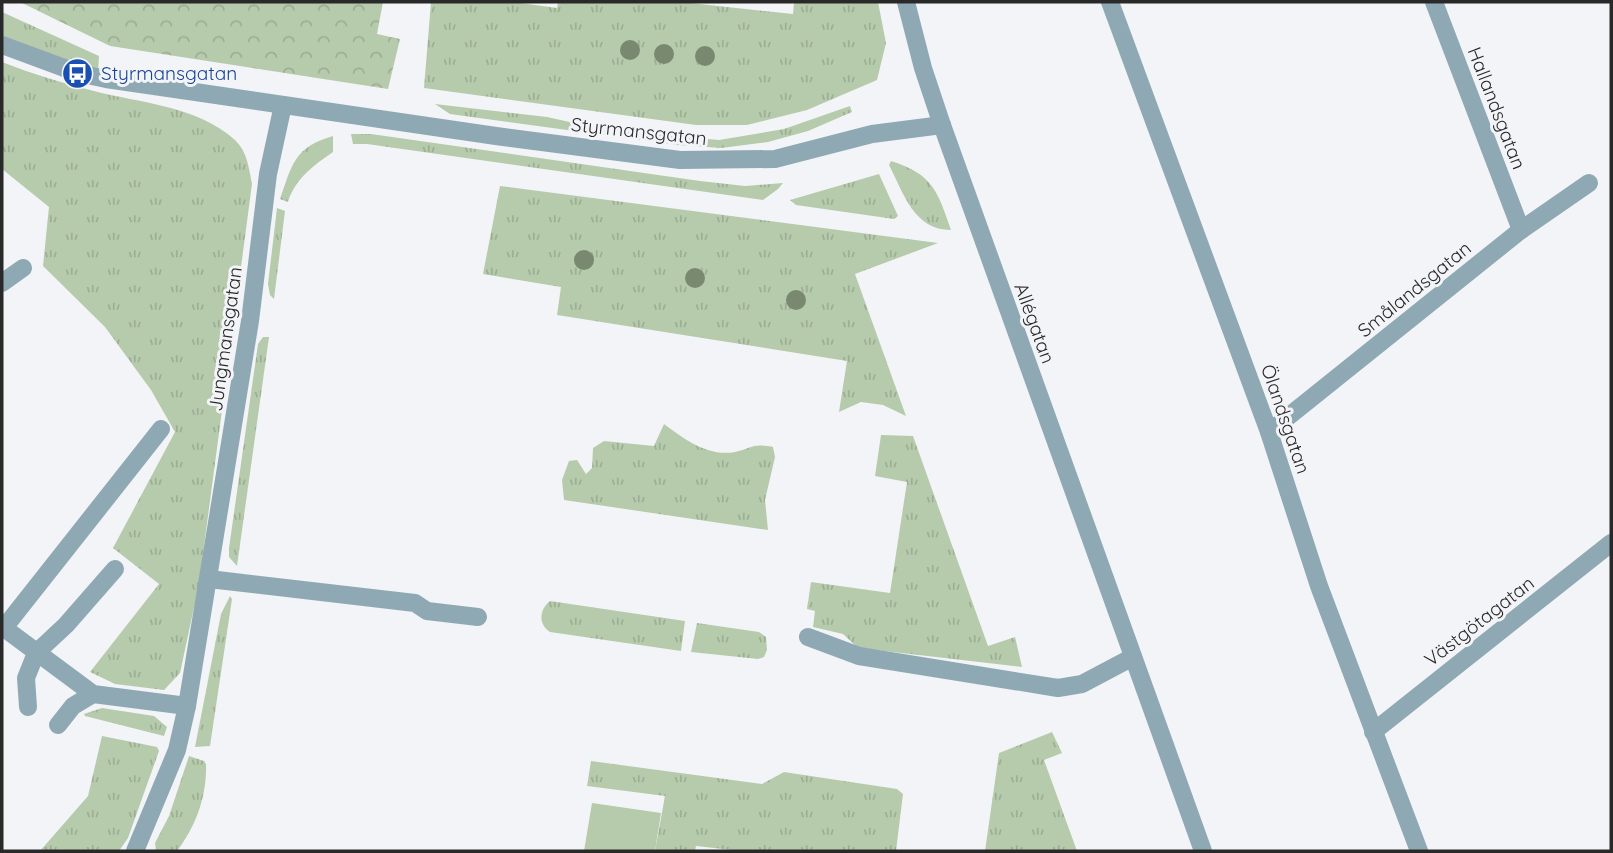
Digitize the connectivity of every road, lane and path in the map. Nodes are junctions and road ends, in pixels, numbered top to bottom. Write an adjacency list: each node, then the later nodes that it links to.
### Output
1 (906, 2): 6 (street, Allégatan)
2 (1110, 2): 12 (street, Ölandsgatan)
3 (1434, 2): 8 (street, Hallandsgatan)
4 (2, 45): 5 (street, Styrmansgatan)
5 (283, 105): 6 (street, Styrmansgatan); 15 (street, Jungmansgatan)
6 (942, 125): 20 (street, Allégatan)
7 (1589, 183): 8 (street, Smålandsgatan)
8 (1521, 230): 12 (street, Smålandsgatan)
9 (23, 268): 10 (street)
10 (2, 283)
11 (161, 429): 17 (street)
12 (1269, 432): 25 (street, Ölandsgatan)
13 (1611, 543): 25 (street, Västgötagatan)
14 (115, 569): 19 (street)
15 (209, 579): 16 (street); 22 (street, Jungmansgatan)
16 (478, 617)
17 (3, 629): 19 (street)
18 (808, 637): 20 (street)
19 (36, 653): 21 (street); 23 (street)
20 (1133, 657): 27 (street, Allégatan)
21 (93, 694): 22 (street); 24 (street)
22 (187, 706): 26 (street, Jungmansgatan)
23 (27, 707)
24 (58, 725)
25 (1373, 732): 28 (street, Ölandsgatan)
26 (135, 851)
27 (1203, 851)
28 (1419, 851)

